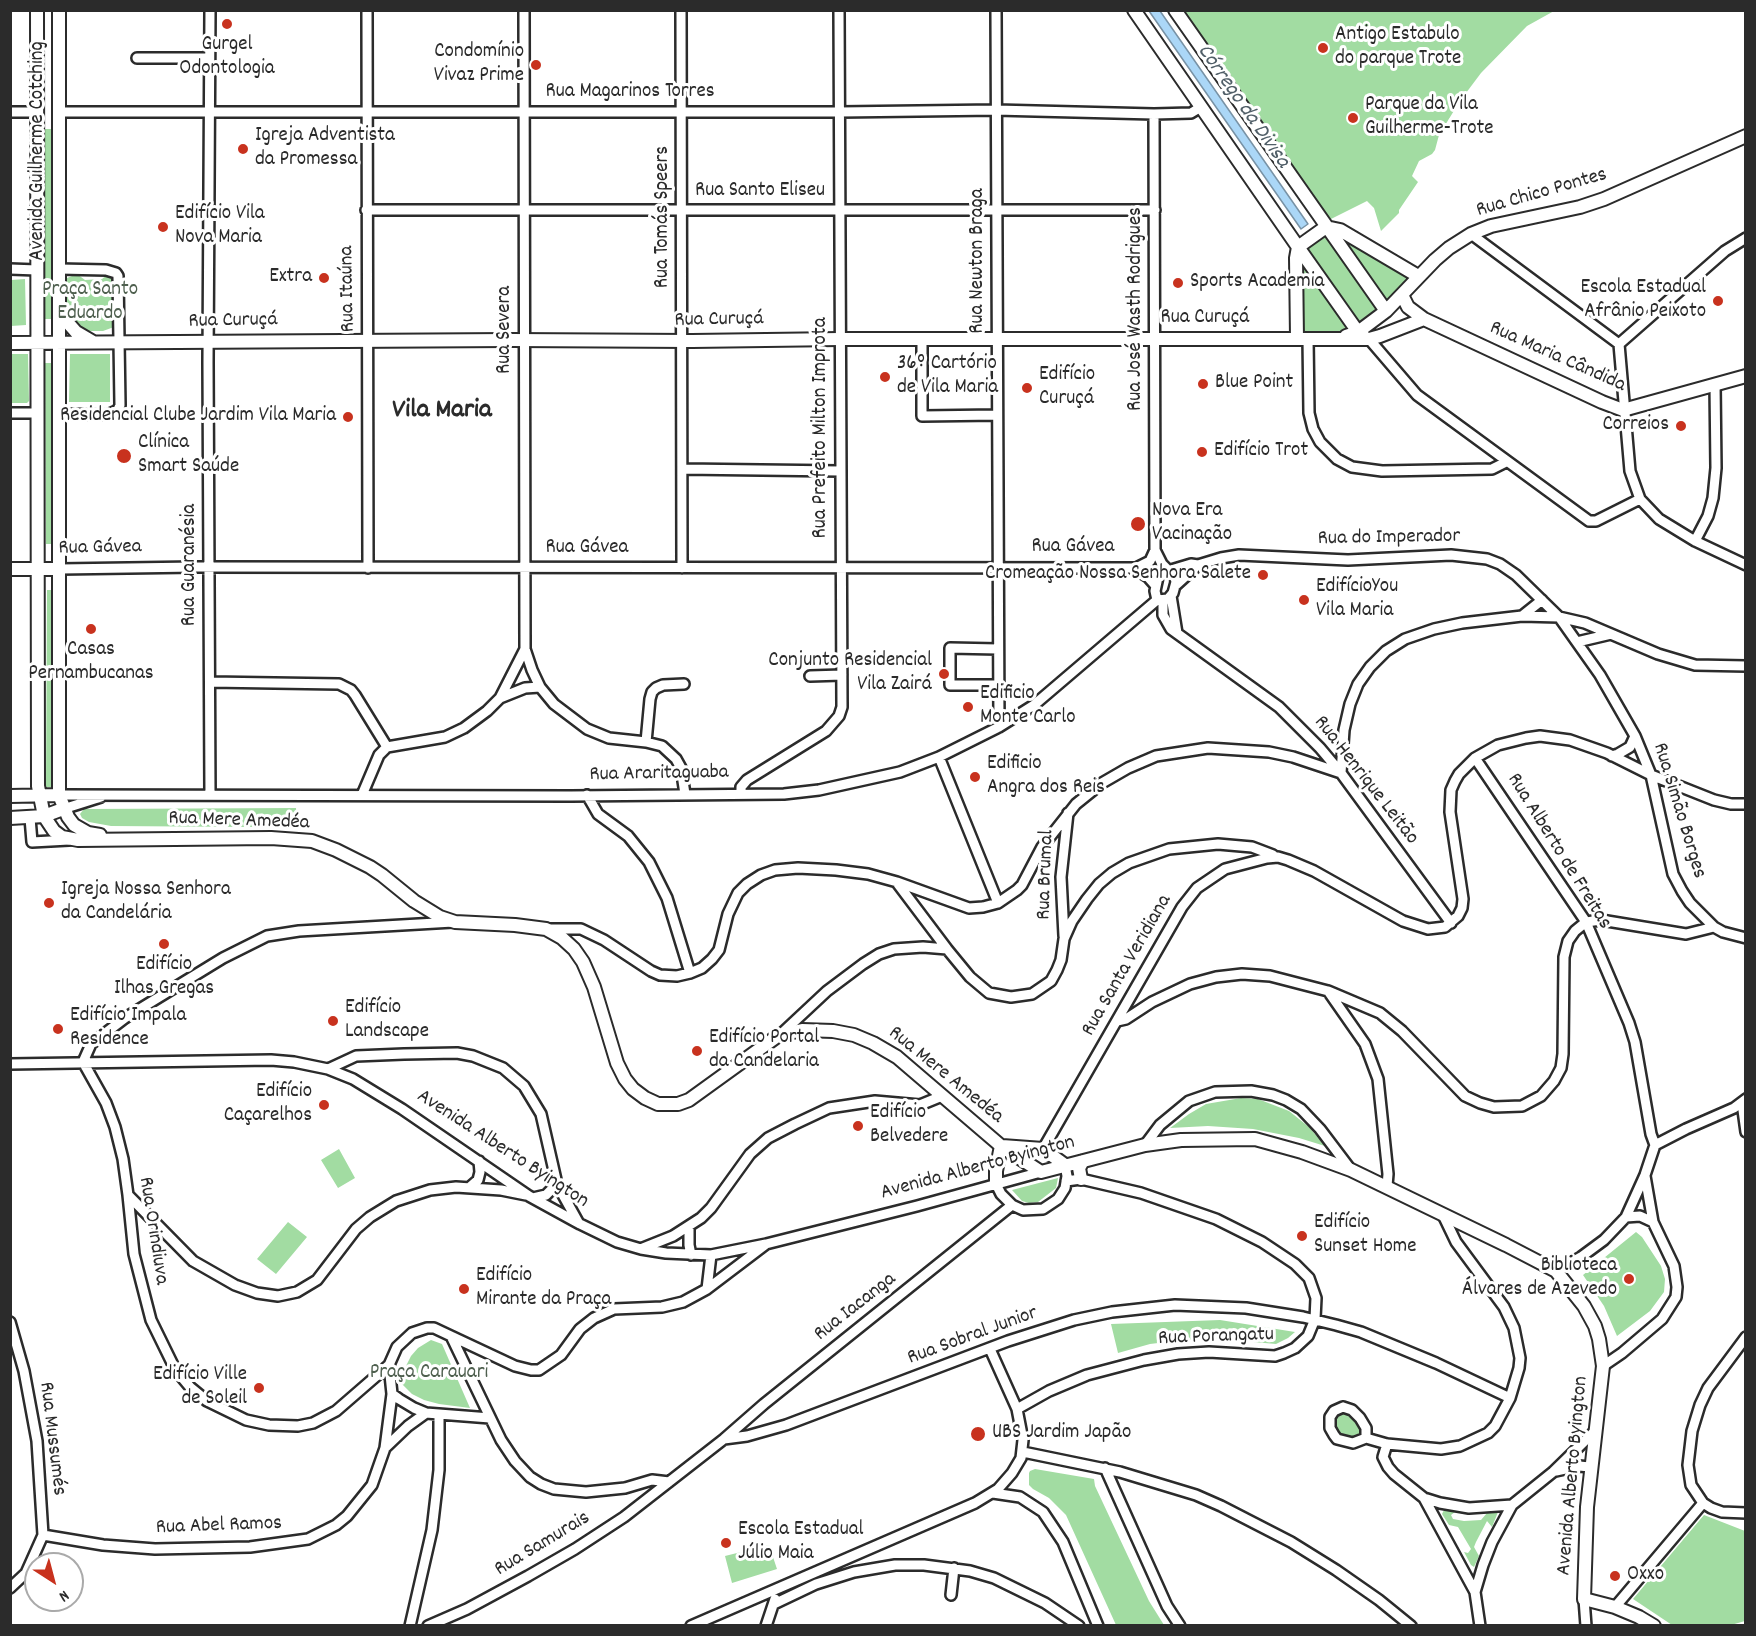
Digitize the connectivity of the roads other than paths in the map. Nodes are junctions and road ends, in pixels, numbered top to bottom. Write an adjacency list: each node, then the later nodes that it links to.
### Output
1 (37, 10): 18 (main road, Avenida Guilherme Cotching)
2 (58, 10): 19 (main road, Avenida Guilherme Cotching)
3 (210, 10): 12 (street, Rua Guaranésia)
4 (367, 10): 21 (street, Rua Itaúna)
5 (524, 10): 15 (street, Rua Severa)
6 (681, 10): 16 (street, Rua Tomás Speers)
7 (839, 10): 22 (street, Rua Prefeito Milton Improta)
8 (996, 10): 14 (street, Rua Newton Braga)
9 (1134, 10): 13 (main road)
10 (1175, 10): 31 (main road)
11 (137, 58): 12 (street)
12 (209, 58): 20 (street, Rua Guaranésia)
13 (1201, 107): 23 (street, Rua Magarinos Torres); 34 (main road)
14 (996, 110): 22 (street, Rua Magarinos Torres); 23 (street, Rua Magarinos Torres); 28 (street, Rua Newton Braga)
15 (523, 111): 16 (street, Rua Magarinos Torres); 21 (street, Rua Magarinos Torres); 30 (street, Rua Severa)
16 (682, 111): 22 (street, Rua Magarinos Torres); 26 (street, Rua Tomás Speers)
17 (10, 112): 18 (street)
18 (37, 112): 37 (main road, Avenida Guilherme Cotching)
19 (59, 112): 20 (street, Rua Magarinos Torres); 36 (main road, Avenida Guilherme Cotching)
20 (210, 112): 21 (street, Rua Magarinos Torres); 56 (street, Rua Guaranésia)
21 (366, 112): 25 (street, Rua Itaúna)
22 (840, 112): 27 (street, Rua Prefeito Milton Improta)
23 (1154, 114): 29 (street, Rua José Wasth Rodrigues)
24 (1746, 136): 32 (main road, Rua Chico Pontes)
25 (366, 210): 30 (street, Rua Santo Eliseu); 51 (street, Rua Itaúna)
26 (681, 210): 27 (street, Rua Santo Eliseu); 30 (street, Rua Santo Eliseu); 53 (street, Rua Tomás Speers)
27 (840, 210): 28 (street, Rua Santo Eliseu); 46 (street, Rua Prefeito Milton Improta)
28 (997, 210): 29 (street, Rua Santo Eliseu); 48 (street, Rua Newton Braga)
29 (1155, 210): 49 (street, Rua José Wasth Rodrigues)
30 (524, 211): 52 (street, Rua Severa)
31 (1326, 227): 34 (main road); 38 (main road); 41 (main road)
32 (1471, 234): 38 (main road, Rua Chico Pontes); 60 (street)
33 (1746, 238): 60 (street)
34 (1298, 247): 43 (main road); 44 (main road)
35 (10, 269): 37 (street)
36 (59, 269): 40 (main road, Avenida Guilherme Cotching); 55 (street)
37 (37, 270): 58 (main road, Avenida Guilherme Cotching)
38 (1418, 276): 39 (main road, Rua Chico Pontes)
39 (1402, 295): 41 (main road, Rua Chico Pontes); 42 (main road, Rua Maria Cândida)
40 (59, 310): 54 (main road); 59 (main road, Avenida Guilherme Cotching)
41 (1386, 311): 43 (main road, Rua Chico Pontes)
42 (1424, 319): 50 (main road, Rua Curuçá); 63 (main road, Rua Maria Cândida)
43 (1358, 332): 45 (main road, Rua Chico Pontes); 50 (main road)
44 (1303, 338): 45 (main road, Rua Curuçá); 49 (main road, Rua Curuçá); 68 (street)
45 (1339, 338): 50 (main road, Rua Curuçá)
46 (840, 339): 47 (main road, Rua Curuçá); 53 (main road, Rua Curuçá); 70 (street, Rua Prefeito Milton Improta)
47 (922, 339): 48 (main road, Rua Curuçá); 67 (street)
48 (997, 339): 49 (main road, Rua Curuçá); 67 (street, Rua Newton Braga)
49 (1155, 339): 73 (street, Rua José Wasth Rodrigues)
50 (1369, 339): 68 (street)
51 (368, 340): 52 (main road, Rua Curuçá); 56 (main road, Rua Curuçá); 78 (street, Rua Itaúna)
52 (524, 340): 53 (main road, Rua Curuçá); 79 (street, Rua Severa)
53 (682, 341): 69 (street, Rua Tomás Speers)
54 (94, 342): 55 (main road, Rua Curuçá); 59 (main road, Rua Curuçá)
55 (119, 342): 56 (main road, Rua Curuçá); 66 (street)
56 (208, 342): 76 (street, Rua Guaranésia)
57 (10, 343): 58 (main road, Rua Curuçá)
58 (37, 343): 59 (main road, Rua Curuçá); 64 (main road, Avenida Guilherme Cotching)
59 (59, 343): 66 (main road, Avenida Guilherme Cotching)
60 (1619, 344): 63 (street)
61 (1746, 376): 62 (main road, Rua Maria Cândida)
62 (1715, 384): 63 (main road, Rua Maria Cândida); 72 (street)
63 (1623, 410): 71 (street)
64 (37, 412): 65 (street); 84 (main road, Avenida Guilherme Cotching)
65 (10, 413)
66 (59, 414): 85 (main road, Avenida Guilherme Cotching)
67 (997, 415): 77 (street, Rua Newton Braga)
68 (1506, 462): 71 (street)
69 (683, 469): 70 (street); 80 (street, Rua Tomás Speers)
70 (840, 471): 81 (street, Rua Prefeito Milton Improta)
71 (1640, 499): 72 (street)
72 (1695, 541): 75 (street)
73 (1155, 550): 82 (street); 86 (street)
74 (1198, 565): 86 (street, Rua do Imperador); 88 (street, Rua do Imperador); 90 (street, Rua do Imperador)
75 (1746, 565)
76 (209, 567): 78 (street, Rua Gávea); 85 (street, Rua Gávea); 100 (street, Rua Guaranésia)
77 (998, 567): 81 (street, Rua Gávea); 82 (street, Rua Gávea); 96 (street, Rua Newton Braga)
78 (368, 568): 79 (street, Rua Gávea)
79 (525, 568): 80 (street, Rua Gávea); 95 (street, Rua Severa)
80 (682, 568): 81 (street, Rua Gávea)
81 (840, 568): 98 (street, Rua Prefeito Milton Improta)
82 (1136, 568): 87 (street, Rua Gávea)
83 (10, 569): 84 (main road, Rua Gávea)
84 (39, 569): 85 (main road, Rua Gávea); 116 (main road, Avenida Guilherme Cotching)
85 (60, 569): 117 (main road, Avenida Guilherme Cotching)
86 (1170, 572): 87 (street); 88 (street)
87 (1156, 586): 89 (street, Rua Henrique Leitão)
88 (1174, 586): 89 (street)
89 (1164, 599): 105 (street, Rua Araritaguaba); 112 (street, Rua Henrique Leitão)
90 (1542, 600): 91 (street); 92 (street, Rua do Imperador)
91 (1522, 616): 92 (street); 112 (street)
92 (1559, 617): 93 (street); 94 (street, Rua do Imperador)
93 (1611, 634): 94 (street); 97 (street)
94 (1577, 642): 106 (street, Rua Simão Borges)
95 (525, 649): 103 (street); 104 (street)
96 (998, 649): 102 (street, Rua Newton Braga); 102 (street)
97 (1746, 666)
98 (842, 675): 99 (street); 114 (street, Rua Prefeito Milton Improta)
99 (810, 676)
100 (210, 682): 108 (street); 118 (street, Rua Guaranésia)
101 (684, 684): 107 (street)
102 (999, 685): 105 (street, Rua Newton Braga)
103 (540, 687): 104 (street); 107 (street)
104 (500, 698): 108 (street)
105 (999, 727): 110 (street, Rua Araritaguaba)
106 (1635, 736): 109 (street); 113 (street, Rua Simão Borges)
107 (646, 742): 115 (street)
108 (387, 747): 119 (street)
109 (1612, 756): 111 (street); 113 (street)
110 (939, 757): 114 (street, Rua Araritaguaba); 133 (street)
111 (1475, 758): 135 (street, Rua Alberto de Freitas); 136 (street)
112 (1341, 773): 125 (street); 136 (street, Rua Henrique Leitão)
113 (1651, 775): 123 (street); 137 (street, Rua Simão Borges)
114 (741, 793): 115 (street, Rua Araritaguaba)
115 (685, 794): 120 (street, Rua Araritaguaba)
116 (39, 795): 117 (main road, Rua Araritaguaba); 121 (main road, Rua Araritaguaba); 126 (main road)
117 (59, 795): 122 (street, Rua Araritaguaba); 124 (main road, Rua Mere Amedéa)
118 (210, 795): 119 (street, Rua Araritaguaba); 122 (street, Rua Araritaguaba)
119 (362, 795): 120 (street, Rua Araritaguaba)
120 (587, 795): 142 (street)
121 (10, 796)
122 (104, 796): 124 (street, Rua Araritaguaba)
123 (1746, 804)
124 (63, 809): 126 (main road, Rua Araritaguaba); 129 (main road, Rua Mere Amedéa)
125 (1068, 813): 133 (street); 140 (street, Rua Brumal)
126 (44, 816): 128 (main road, Rua Araritaguaba); 130 (main road, Rua Mere Amedéa)
127 (10, 818): 128 (main road, Rua Araritaguaba)
128 (30, 818): 130 (street)
129 (116, 839): 130 (main road, Rua Mere Amedéa); 134 (main road, Rua Mere Amedéa)
130 (78, 840)
131 (1278, 857): 136 (street); 140 (street); 144 (street, Rua Santa Veridiana)
132 (897, 882): 133 (street); 141 (street); 142 (street)
133 (998, 903)
134 (455, 922): 138 (main road, Rua Mere Amedéa); 146 (street)
135 (1586, 922): 137 (street); 143 (street); 153 (street, Rua Alberto de Freitas)
136 (1451, 923)
137 (1714, 927): 139 (street, Rua Simão Borges)
138 (546, 929): 142 (street); 145 (main road, Rua Mere Amedéa)
139 (1746, 938)
140 (1064, 939): 141 (street)
141 (947, 949): 145 (street)
142 (690, 974)
143 (1328, 991): 144 (street); 166 (street)
144 (1117, 1021): 155 (street, Rua Santa Veridiana)
145 (779, 1035): 149 (main road, Rua Mere Amedéa)
146 (83, 1062): 147 (street, Avenida Alberto Byington); 148 (street, Avenida Alberto Byington); 168 (street, Rua Orindiuva)
147 (10, 1064)
148 (328, 1069): 156 (street, Avenida Alberto Byington); 164 (street)
149 (942, 1096): 154 (main road, Rua Mere Amedéa); 175 (street)
150 (1744, 1101): 151 (street); 153 (street)
151 (1746, 1132)
152 (1144, 1145): 157 (main road, Avenida Alberto Byington); 159 (main road, Avenida Alberto Byington); 159 (street, Avenida Alberto Byington)
153 (1655, 1145): 161 (street)
154 (1001, 1146): 155 (main road, Rua Mere Amedéa); 160 (main road, Rua Mere Amedéa); 165 (main road)
155 (1043, 1149): 158 (main road)
156 (479, 1161): 167 (street); 169 (street, Avenida Alberto Byington)
157 (1083, 1161): 158 (main road, Avenida Alberto Byington); 162 (main road)
158 (1065, 1165): 160 (main road, Avenida Alberto Byington); 163 (street)
159 (1351, 1170): 166 (main road, Avenida Alberto Byington)
160 (1041, 1172): 165 (street, Avenida Alberto Byington)
161 (1645, 1175): 172 (street); 173 (street)
162 (1081, 1179): 163 (street); 182 (street)
163 (1066, 1180): 170 (street)
164 (557, 1184): 169 (street); 174 (street)
165 (996, 1184): 170 (street); 176 (street, Avenida Alberto Byington)
166 (1387, 1186): 171 (main road, Avenida Alberto Byington)
167 (470, 1187): 168 (street); 169 (street)
168 (128, 1195): 189 (street, Rua Orindiuva)
169 (531, 1197): 174 (street, Avenida Alberto Byington)
170 (1012, 1205): 198 (street, Rua Iacanga)
171 (1443, 1215): 180 (main road, Avenida Alberto Byington); 192 (street)
172 (1626, 1217): 173 (street); 180 (street)
173 (1653, 1222): 190 (street)
174 (580, 1224): 177 (street, Avenida Alberto Byington)
175 (689, 1226): 177 (street); 178 (street)
176 (766, 1244): 179 (street, Avenida Alberto Byington); 181 (street)
177 (641, 1249): 178 (street, Avenida Alberto Byington)
178 (691, 1255): 179 (street, Avenida Alberto Byington)
179 (711, 1255): 181 (street)
180 (1556, 1271): 190 (main road, Avenida Alberto Byington)
181 (707, 1289): 186 (street)
182 (1315, 1320): 187 (street, Rua Sobral Junior); 192 (street, Rua Sobral Junior); 193 (street, Rua Porangatu)
183 (10, 1322): 212 (street, Rua Mussumés)
184 (451, 1336): 186 (street); 188 (street); 189 (street)
185 (1746, 1336): 209 (street)
186 (477, 1347): 188 (street)
187 (990, 1349): 193 (street); 198 (street, Rua Sobral Junior)
188 (463, 1358): 196 (street)
189 (389, 1365): 191 (street)
190 (1602, 1366): 197 (main road, Avenida Alberto Byington)
191 (392, 1394): 194 (street); 201 (street, Rua Abel Ramos)
192 (1510, 1398): 200 (street)
193 (1017, 1409): 202 (street)
194 (426, 1413): 195 (street); 201 (street, Rua Abel Ramos)
195 (439, 1415): 196 (street); 226 (street)
196 (490, 1418): 206 (street)
197 (1594, 1432): 203 (main road, Avenida Alberto Byington); 205 (street)
198 (724, 1438): 206 (street)
199 (1366, 1438): 199 (street); 200 (street)
200 (1387, 1444): 208 (street)
201 (385, 1448): 212 (street, Rua Abel Ramos)
202 (1023, 1452): 204 (street); 207 (street)
203 (1590, 1467): 205 (street); 222 (main road, Avenida Alberto Byington)
204 (1105, 1468): 232 (street); 233 (street)
205 (1553, 1472): 210 (street)
206 (669, 1482): 227 (street, Rua Samurais)
207 (993, 1493): 213 (street); 231 (street)
208 (1424, 1498): 210 (street); 220 (street)
209 (1703, 1503): 211 (street); 224 (street)
210 (1512, 1505): 220 (street)
211 (1746, 1513)
212 (43, 1535): 218 (street, Rua Mussumés)
213 (860, 1552): 214 (street); 216 (street)
214 (843, 1559): 217 (street); 219 (street)
215 (954, 1568): 216 (street); 221 (street); 230 (street)
216 (870, 1569): 217 (street)
217 (854, 1572): 223 (street)
218 (10, 1588)
219 (774, 1590): 223 (street); 225 (street)
220 (1475, 1592): 234 (street)
221 (951, 1595)
222 (1584, 1599): 224 (main road); 235 (street, Avenida Alberto Byington)
223 (774, 1604): 229 (street)
224 (1615, 1607): 236 (main road)
225 (700, 1623): 228 (street)
226 (410, 1626)
227 (428, 1626)
228 (691, 1626)
229 (766, 1626)
230 (1078, 1626)
231 (1098, 1626)
232 (1180, 1626)
233 (1411, 1626)
234 (1480, 1626)
235 (1586, 1626)
236 (1654, 1626)

